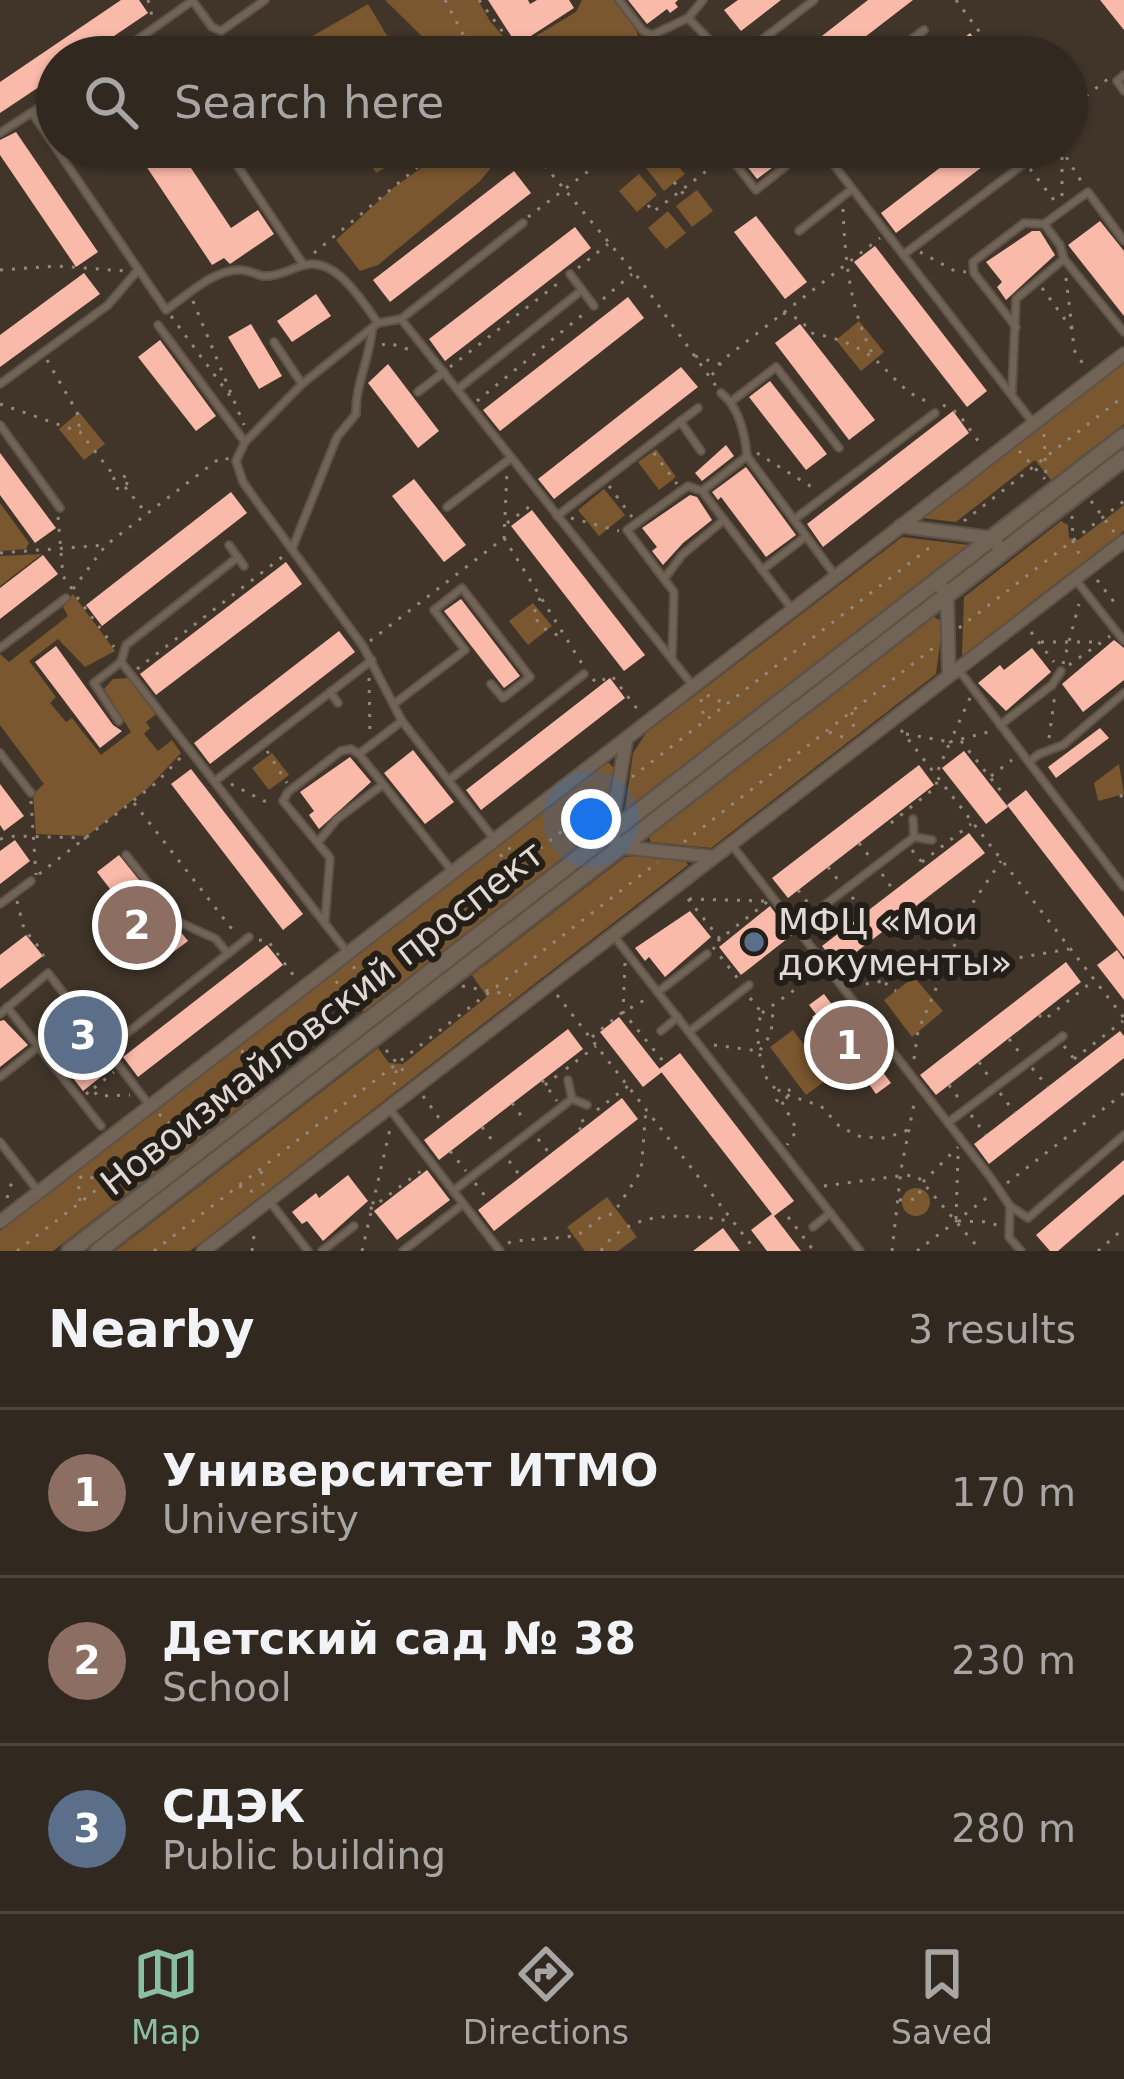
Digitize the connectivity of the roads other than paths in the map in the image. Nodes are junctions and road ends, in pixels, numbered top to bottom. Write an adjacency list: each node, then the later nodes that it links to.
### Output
1 (265, 0): 5 (lane)
2 (619, 0): 6 (lane)
3 (703, 0): 6 (lane)
4 (814, 0): 10 (lane)
5 (192, 1): 8 (lane)
6 (688, 18): 9 (lane)
7 (923, 30): 11 (lane)
8 (143, 36)
9 (706, 36)
10 (770, 36)
11 (915, 36)
12 (1124, 75): 13 (lane)
13 (1124, 91)
14 (36, 110): 15 (lane)
15 (32, 113): 16 (lane); 17 (lane)
16 (36, 119)
17 (0, 133)
18 (67, 168): 32 (lane)
19 (239, 168): 31 (lane)
20 (739, 168): 21 (lane)
21 (784, 168)
22 (836, 168): 24 (lane)
23 (1019, 168): 29 (lane)
24 (852, 189): 27 (lane); 29 (lane)
25 (523, 223): 36 (lane)
26 (1044, 224): 28 (lane); 30 (lane); 39 (lane)
27 (799, 231)
28 (1124, 241)
29 (904, 255): 48 (lane)
30 (1064, 260): 39 (lane); 40 (lane)
31 (303, 264): 32 (lane); 37 (lane)
32 (135, 273): 44 (lane)
33 (570, 274): 34 (lane)
34 (582, 290): 35 (lane); 46 (lane)
35 (594, 306)
36 (401, 319): 37 (lane); 43 (lane)
37 (375, 325): 45 (lane); 72 (lane)
38 (158, 326): 55 (lane)
39 (1016, 327): 48 (lane)
40 (1124, 332)
41 (274, 342): 45 (lane)
42 (1124, 354): 51 (street)
43 (444, 372): 46 (lane); 47 (lane)
44 (0, 384)
45 (302, 384): 55 (lane)
46 (458, 389): 59 (lane)
47 (418, 392)
48 (1012, 394): 51 (lane)
49 (698, 408): 52 (lane)
50 (935, 413): 65 (lane)
51 (1039, 420): 67 (street)
52 (680, 422): 57 (lane); 64 (lane)
53 (0, 425): 63 (lane)
54 (1124, 436): 71 (street, Новоизмайловский проспект)
55 (244, 442): 72 (lane)
56 (838, 448): 58 (lane)
57 (701, 451)
58 (746, 452): 61 (lane); 65 (lane)
59 (511, 458): 62 (lane); 64 (lane)
60 (1124, 458): 71 (street, Новоизмайловский проспект)
61 (701, 491): 66 (lane); 77 (lane)
62 (447, 506)
63 (60, 508)
64 (557, 516): 85 (lane)
65 (796, 518): 68 (lane)
66 (724, 520): 75 (lane); 77 (lane)
67 (900, 526): 71 (street); 76 (street)
68 (805, 537): 75 (lane); 76 (lane)
69 (1123, 542): 78 (street)
70 (229, 545): 73 (lane)
71 (998, 545): 79 (street, Новоизмайловский проспект)
72 (291, 549): 86 (lane)
73 (238, 557): 74 (lane); 84 (lane)
74 (244, 566)
75 (762, 570): 81 (lane)
76 (836, 577): 81 (street)
77 (664, 578): 85 (lane)
78 (1075, 579): 82 (lane); 88 (street)
79 (942, 588): 88 (street); 111 (street, Новоизмайловский проспект)
80 (66, 598): 83 (lane)
81 (793, 610): 91 (street)
82 (1124, 641)
83 (0, 648)
84 (122, 660): 96 (lane); 103 (lane)
85 (672, 661): 91 (lane)
86 (369, 662): 92 (lane); 95 (lane)
87 (1060, 671): 98 (lane)
88 (954, 672): 98 (lane); 113 (street)
89 (584, 674): 104 (lane)
90 (491, 684): 95 (lane)
91 (694, 686): 99 (street)
92 (330, 692): 94 (lane); 103 (lane)
93 (1124, 693): 102 (lane)
94 (338, 703)
95 (394, 704): 97 (lane)
96 (119, 721)
97 (402, 722): 101 (lane); 104 (lane)
98 (1001, 726): 102 (lane)
99 (626, 739): 109 (street); 111 (street)
100 (0, 753): 106 (lane)
101 (359, 754): 105 (lane); 112 (lane)
102 (1029, 762): 118 (lane)
103 (217, 779): 120 (lane)
104 (448, 780): 109 (lane)
105 (381, 786): 112 (lane); 116 (lane)
106 (31, 793)
107 (914, 819): 108 (lane)
108 (914, 836): 110 (lane); 121 (lane)
109 (495, 839): 116 (street)
110 (932, 840)
111 (615, 841): 115 (street); 156 (street, Новоизмайловский проспект); 157 (street, Новоизмайловский проспект)
112 (318, 842): 120 (lane)
113 (731, 844): 115 (street); 121 (lane)
114 (126, 855): 124 (lane)
115 (714, 857): 122 (street)
116 (453, 872): 126 (street)
117 (34, 878): 119 (lane)
118 (1124, 887)
119 (0, 904)
120 (325, 923): 126 (lane)
121 (796, 927): 142 (lane)
122 (613, 935): 128 (lane); 139 (street)
123 (246, 939): 124 (lane)
124 (228, 954): 135 (lane)
125 (707, 954): 128 (lane)
126 (350, 956): 141 (street)
127 (749, 985): 132 (lane)
128 (658, 992): 130 (lane)
129 (4, 1011): 134 (lane); 135 (lane)
130 (678, 1017): 131 (lane); 132 (lane)
131 (661, 1030)
132 (689, 1031): 151 (lane)
133 (1061, 1038): 142 (lane)
134 (38, 1047): 136 (lane); 143 (lane)
135 (107, 1049): 141 (lane)
136 (0, 1077)
137 (568, 1081): 138 (lane)
138 (572, 1099): 140 (lane); 146 (lane)
139 (390, 1102): 146 (lane); 148 (street)
140 (587, 1105)
141 (151, 1106): 147 (street)
142 (949, 1122): 150 (lane)
143 (101, 1126)
144 (1124, 1135): 150 (lane)
145 (0, 1142): 147 (lane)
146 (453, 1191): 149 (lane)
147 (39, 1193): 152 (street)
148 (268, 1201): 158 (street); 159 (lane)
149 (464, 1204): 155 (lane); 161 (lane)
150 (1010, 1206): 163 (lane)
151 (830, 1213): 154 (lane); 162 (lane)
152 (0, 1222)
153 (354, 1226): 160 (lane)
154 (813, 1227)
155 (498, 1249)
156 (70, 1251)
157 (98, 1251)
158 (202, 1251)
159 (308, 1251)
160 (322, 1251)
161 (404, 1251)
162 (860, 1251)
163 (1021, 1251)

